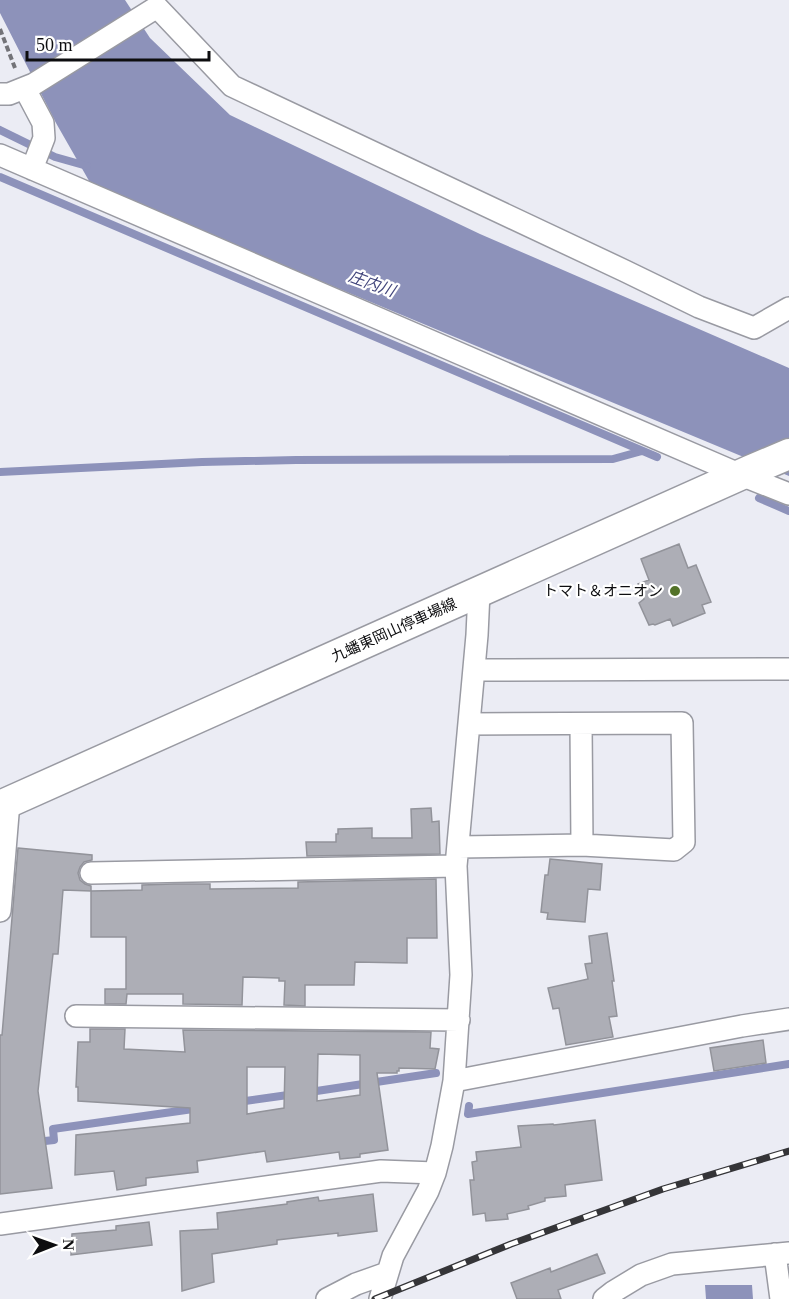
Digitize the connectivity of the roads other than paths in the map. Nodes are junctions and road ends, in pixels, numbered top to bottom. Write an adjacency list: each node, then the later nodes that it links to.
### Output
1 (29, 86): 2 (street); 4 (street); 5 (street)
2 (0, 94)
3 (0, 155): 4 (street)
4 (33, 166): 7 (street)
5 (789, 308)
6 (789, 454): 7 (main road, 九蟠東岡山停車場線)
7 (745, 473): 8 (street); 9 (main road, 九蟠東岡山停車場線)
8 (789, 494)
9 (479, 592): 11 (street); 14 (main road, 九蟠東岡山停車場線)
10 (789, 669): 11 (street)
11 (474, 670): 12 (street)
12 (469, 724): 13 (street); 16 (street)
13 (581, 724): 15 (street); 15 (street)
14 (5, 804): 18 (street)
15 (582, 845): 16 (street)
16 (457, 857): 17 (street); 21 (street)
17 (91, 873)
18 (0, 911)
19 (76, 1016): 21 (street)
20 (789, 1019): 22 (street)
21 (459, 1020): 22 (street)
22 (454, 1081): 23 (street)
23 (435, 1173): 24 (street); 26 (street)
24 (0, 1224)
25 (782, 1254): 29 (street); 30 (street)
26 (387, 1273): 27 (street); 28 (street)
27 (327, 1299)
28 (380, 1299)
29 (604, 1299)
30 (781, 1299)

